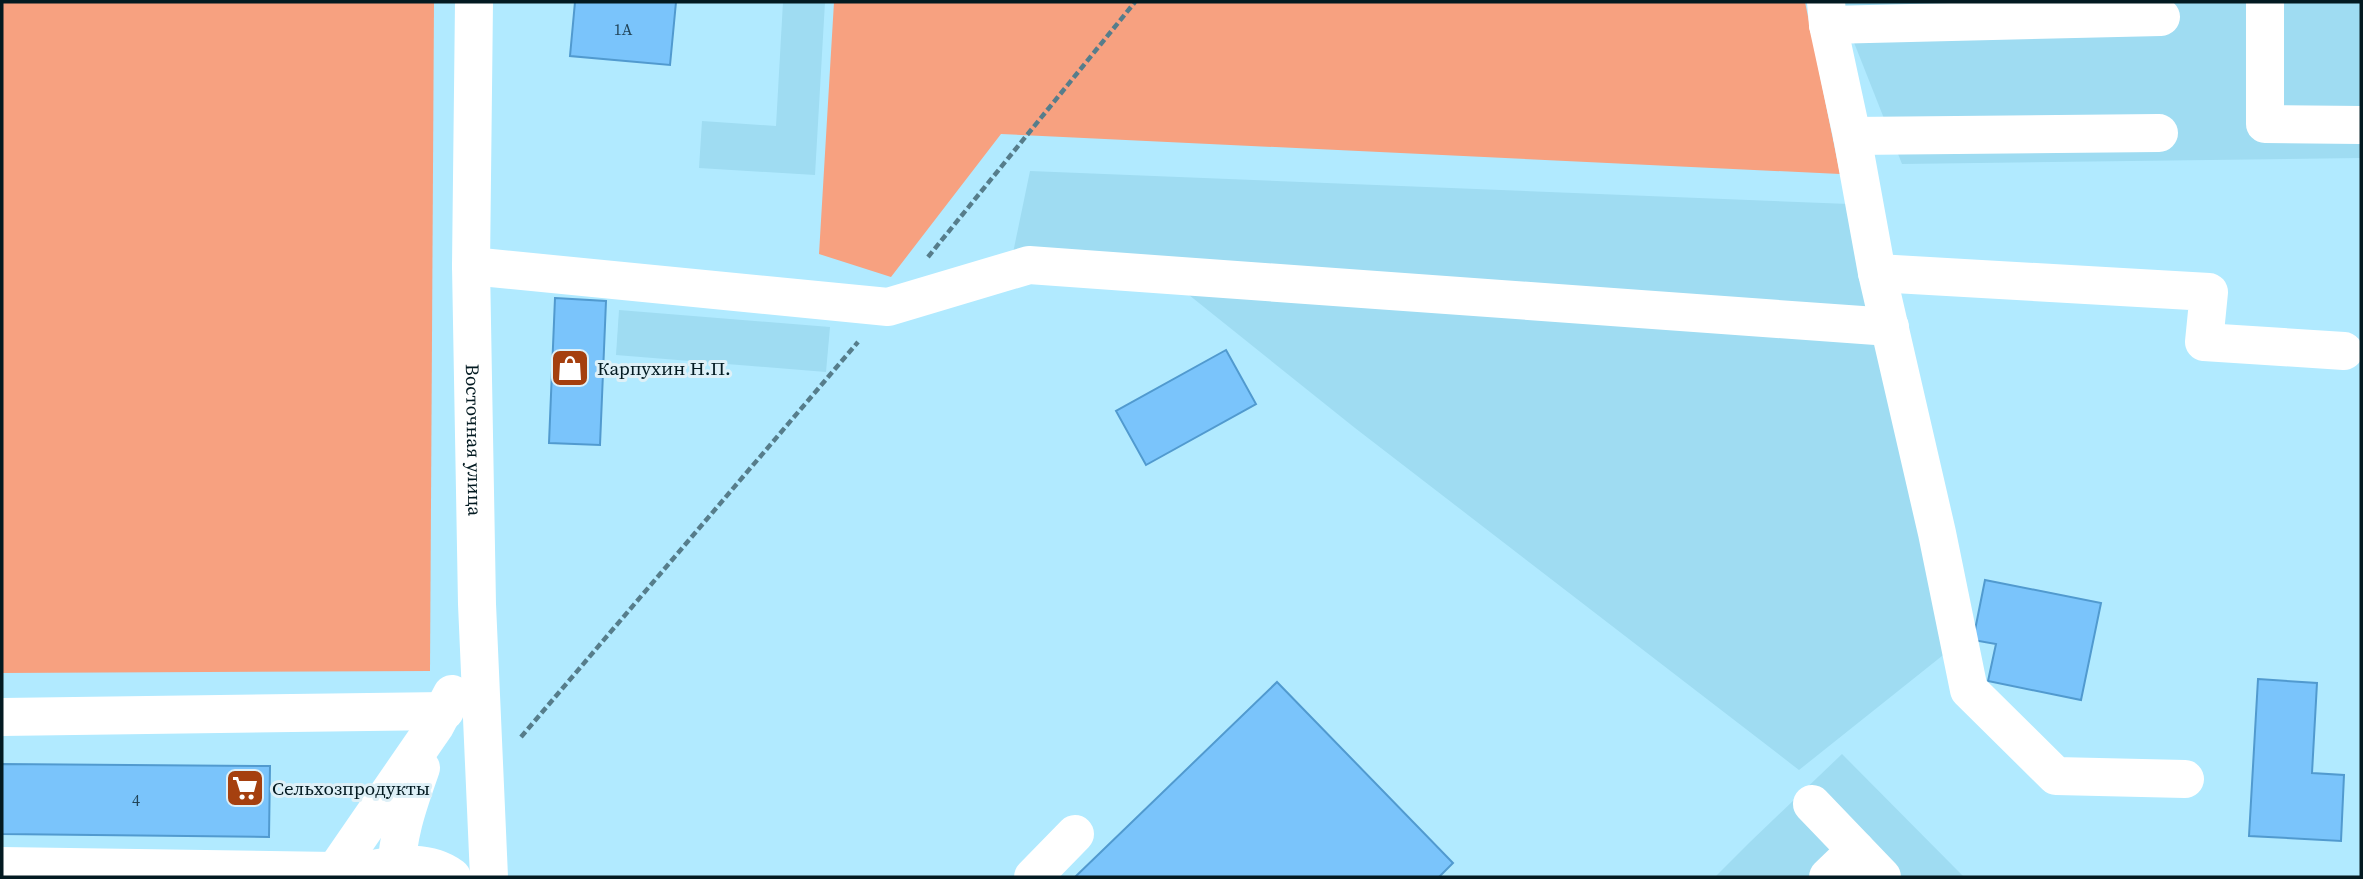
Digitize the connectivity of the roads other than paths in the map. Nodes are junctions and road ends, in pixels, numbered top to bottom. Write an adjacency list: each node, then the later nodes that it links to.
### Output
1 (474, 2): 8 (street, Восточная улица)
2 (2265, 2): 5 (street)
3 (1827, 13): 4 (street); 7 (street)
4 (2161, 17)
5 (2361, 125)
6 (2159, 133): 7 (street)
7 (1852, 136): 9 (street)
8 (471, 266): 10 (street); 12 (street, Восточная улица)
9 (1877, 273): 10 (street); 11 (street)
10 (1890, 327): 15 (street)
11 (2344, 351)
12 (477, 604): 14 (street); 16 (street, Восточная улица)
13 (2, 717): 14 (street)
14 (440, 718): 21 (street); 22 (street)
15 (2185, 779)
16 (484, 780): 24 (street); 25 (street, Восточная улица)
17 (1812, 804): 19 (street)
18 (1075, 834): 26 (street)
19 (1856, 850): 27 (street); 28 (street)
20 (2, 866): 22 (street)
21 (397, 871): 22 (street); 23 (street)
22 (340, 875)
23 (452, 877)
24 (471, 877)
25 (489, 877)
26 (1033, 877)
27 (1828, 877)
28 (1882, 877)

